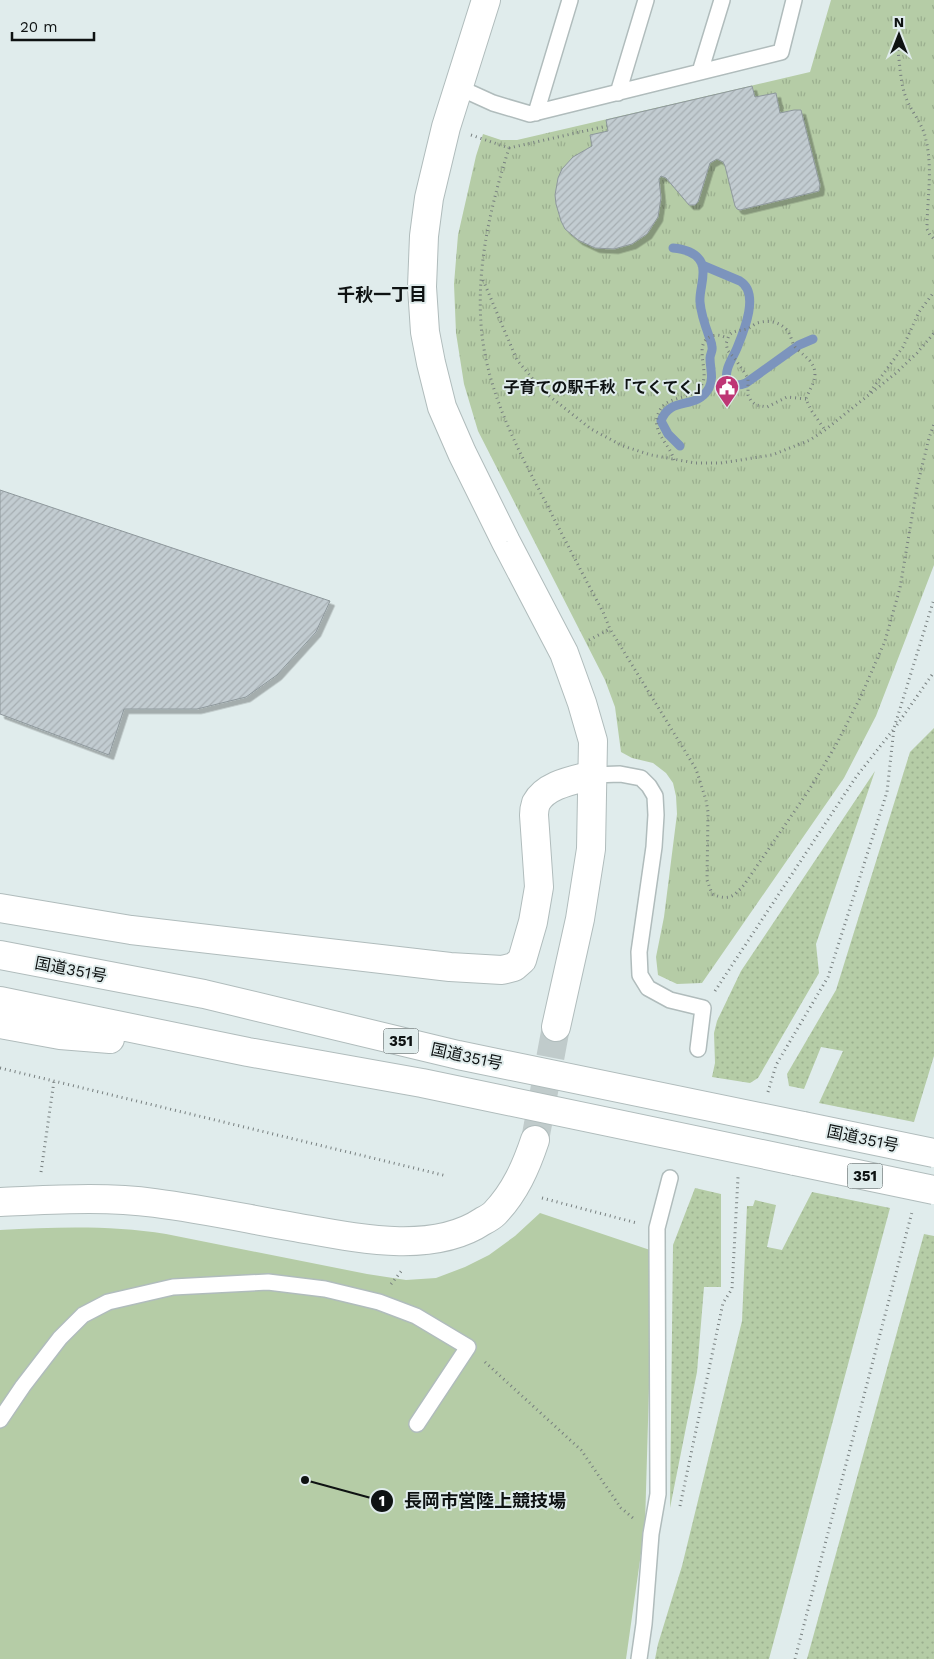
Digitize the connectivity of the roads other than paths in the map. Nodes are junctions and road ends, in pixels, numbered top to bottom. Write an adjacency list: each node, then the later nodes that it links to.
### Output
1 (486, 0): 7 (main road)
2 (570, 0): 9 (lane)
3 (646, 0): 8 (lane)
4 (722, 0): 6 (lane)
5 (794, 0): 6 (lane)
6 (700, 72): 8 (lane)
7 (460, 88): 9 (lane); 10 (main road)
8 (618, 93): 9 (lane)
9 (536, 113)
10 (593, 775): 11 (main road); 15 (main road); 16 (lane)
11 (0, 908)
12 (0, 955): 19 (main road, 国道351号 / 351, bridge)
13 (0, 1001): 17 (main road, 351)
14 (0, 1024): 17 (main road)
15 (556, 1027)
16 (698, 1049)
17 (248, 1052): 21 (main road, 351, bridge)
18 (535, 1140): 22 (main road)
19 (934, 1153)
20 (670, 1178): 25 (lane)
21 (924, 1197)
22 (0, 1202)
23 (0, 1420): 24 (lane)
24 (417, 1424)
25 (639, 1659)

